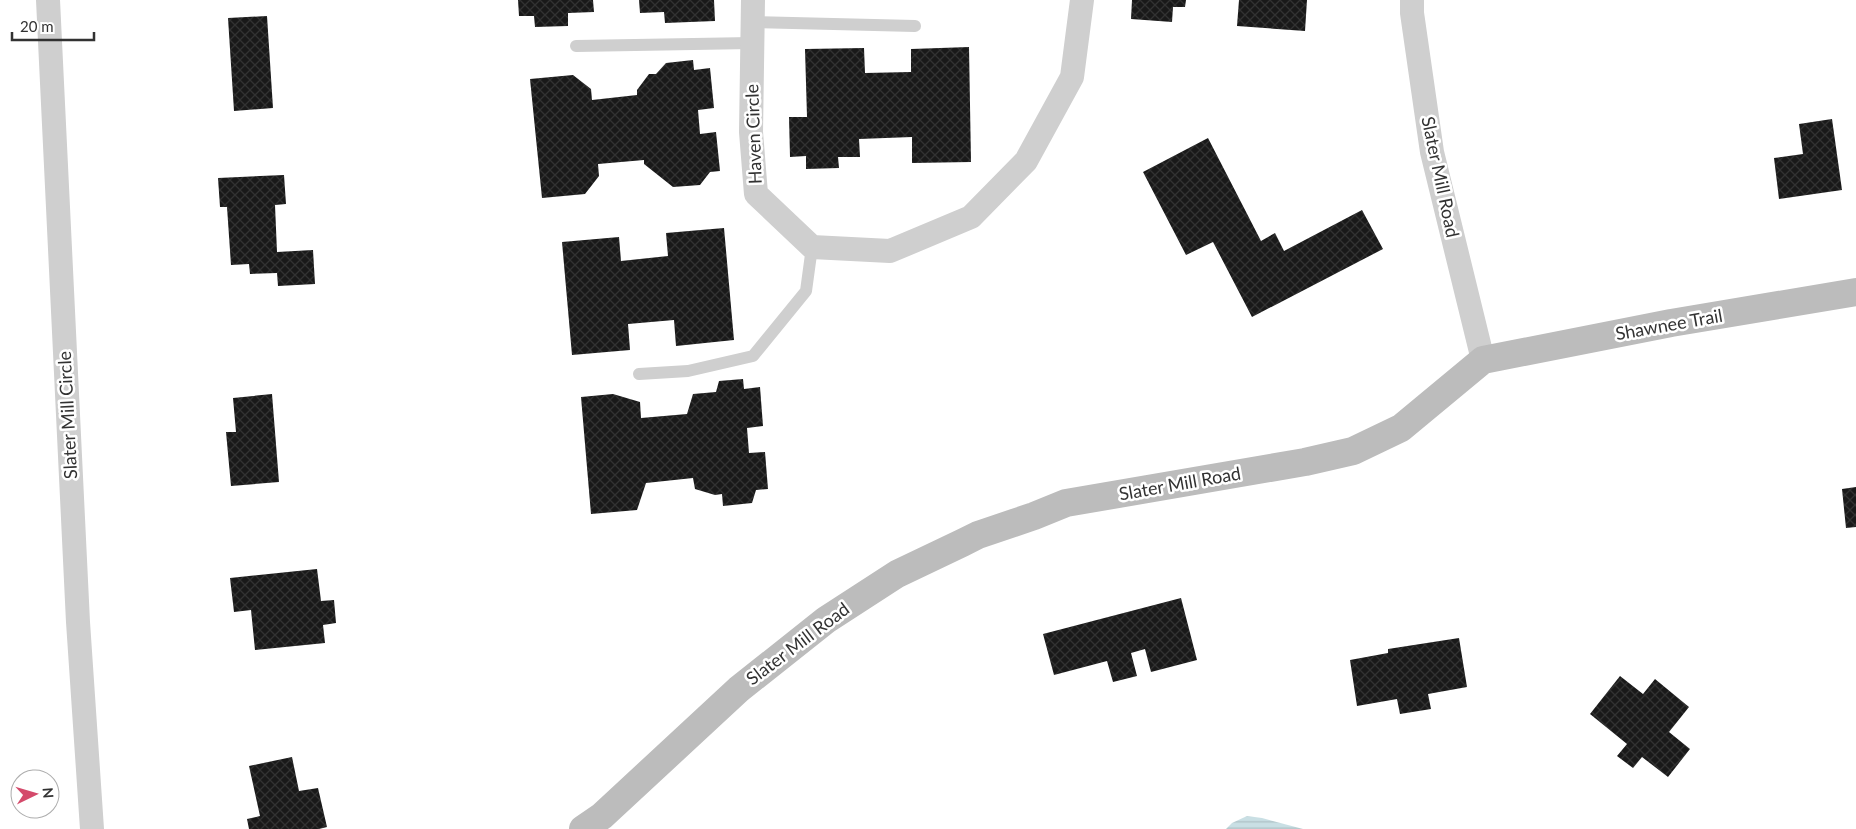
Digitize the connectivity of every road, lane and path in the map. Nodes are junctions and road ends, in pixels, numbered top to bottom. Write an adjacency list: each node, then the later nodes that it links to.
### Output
1 (46, 0): 11 (street, Slater Mill Circle)
2 (1082, 0): 7 (street)
3 (1412, 0): 9 (street, Slater Mill Road)
4 (752, 22): 5 (lane); 6 (lane); 7 (street, Haven Circle)
5 (914, 26)
6 (576, 46)
7 (812, 247): 10 (lane)
8 (1856, 292): 9 (street, Shawnee Trail)
9 (1483, 360): 12 (street, Slater Mill Road)
10 (639, 374)
11 (92, 829)
12 (583, 829)

